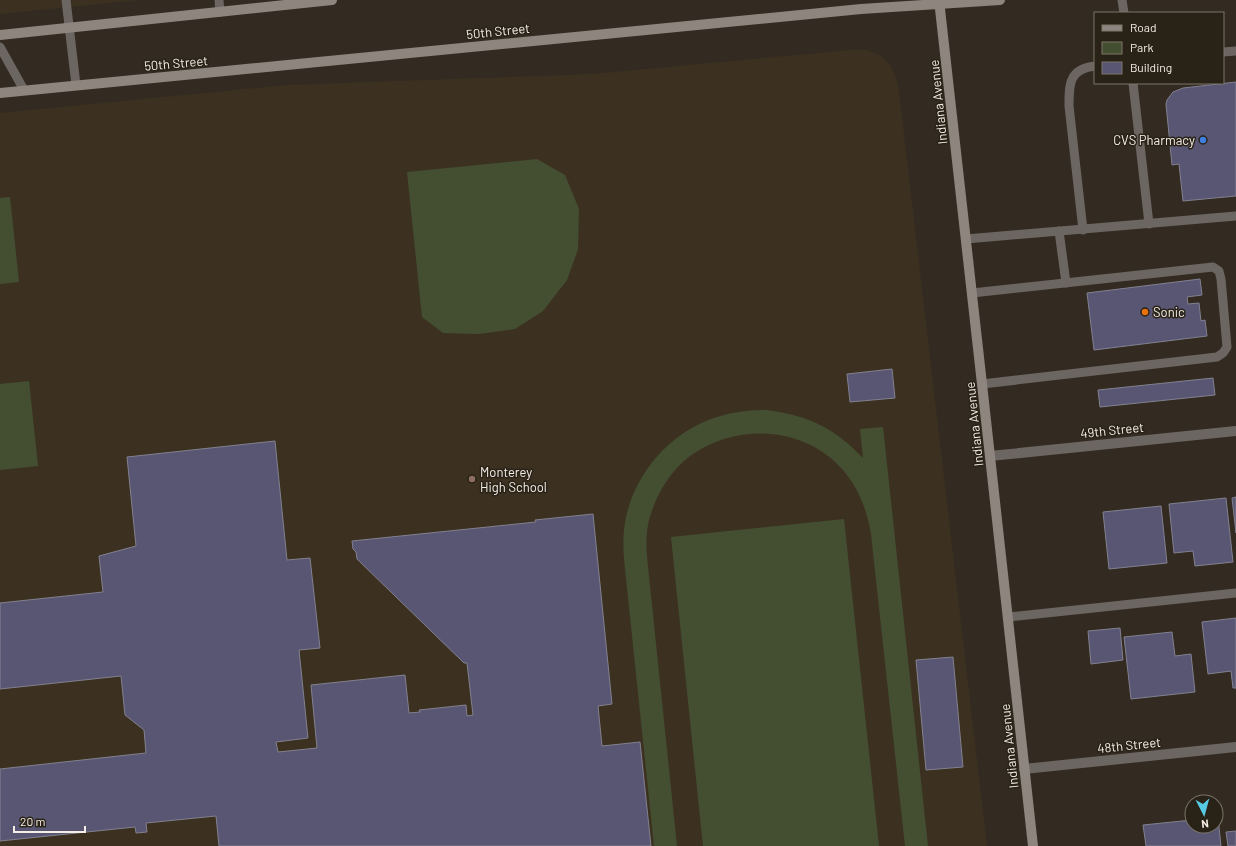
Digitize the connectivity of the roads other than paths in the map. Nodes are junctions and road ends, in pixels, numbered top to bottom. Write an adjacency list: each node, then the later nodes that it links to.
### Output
1 (66, 0): 9 (lane)
2 (219, 0): 7 (lane)
3 (332, 0): 7 (main road)
4 (1000, 0): 6 (main road, 50th Street)
5 (1122, 0): 8 (lane)
6 (939, 2): 16 (main road, 50th Street); 23 (main road, Indiana Avenue)
7 (220, 12): 9 (main road)
8 (1124, 12)
9 (69, 28): 10 (main road); 16 (lane)
10 (0, 35)
11 (0, 47): 17 (lane)
12 (1236, 50): 13 (lane)
13 (1224, 52)
14 (1094, 66): 21 (lane)
15 (1133, 84): 20 (lane)
16 (76, 85): 17 (main road, 50th Street)
17 (24, 90): 18 (main road, 50th Street)
18 (0, 93)
19 (1236, 216): 20 (lane)
20 (1149, 224): 21 (lane)
21 (1083, 230): 22 (lane)
22 (1059, 231): 23 (lane); 24 (lane)
23 (966, 239): 25 (main road, Indiana Avenue)
24 (1066, 283): 25 (lane); 26 (lane)
25 (972, 293): 26 (main road, Indiana Avenue)
26 (982, 384): 28 (main road, Indiana Avenue)
27 (1236, 431): 28 (street, 49th Street)
28 (990, 456): 30 (main road, Indiana Avenue)
29 (1236, 593): 30 (lane)
30 (1008, 617): 32 (main road, Indiana Avenue)
31 (1236, 747): 32 (street, 48th Street)
32 (1024, 769): 33 (main road, Indiana Avenue)
33 (1033, 846)

